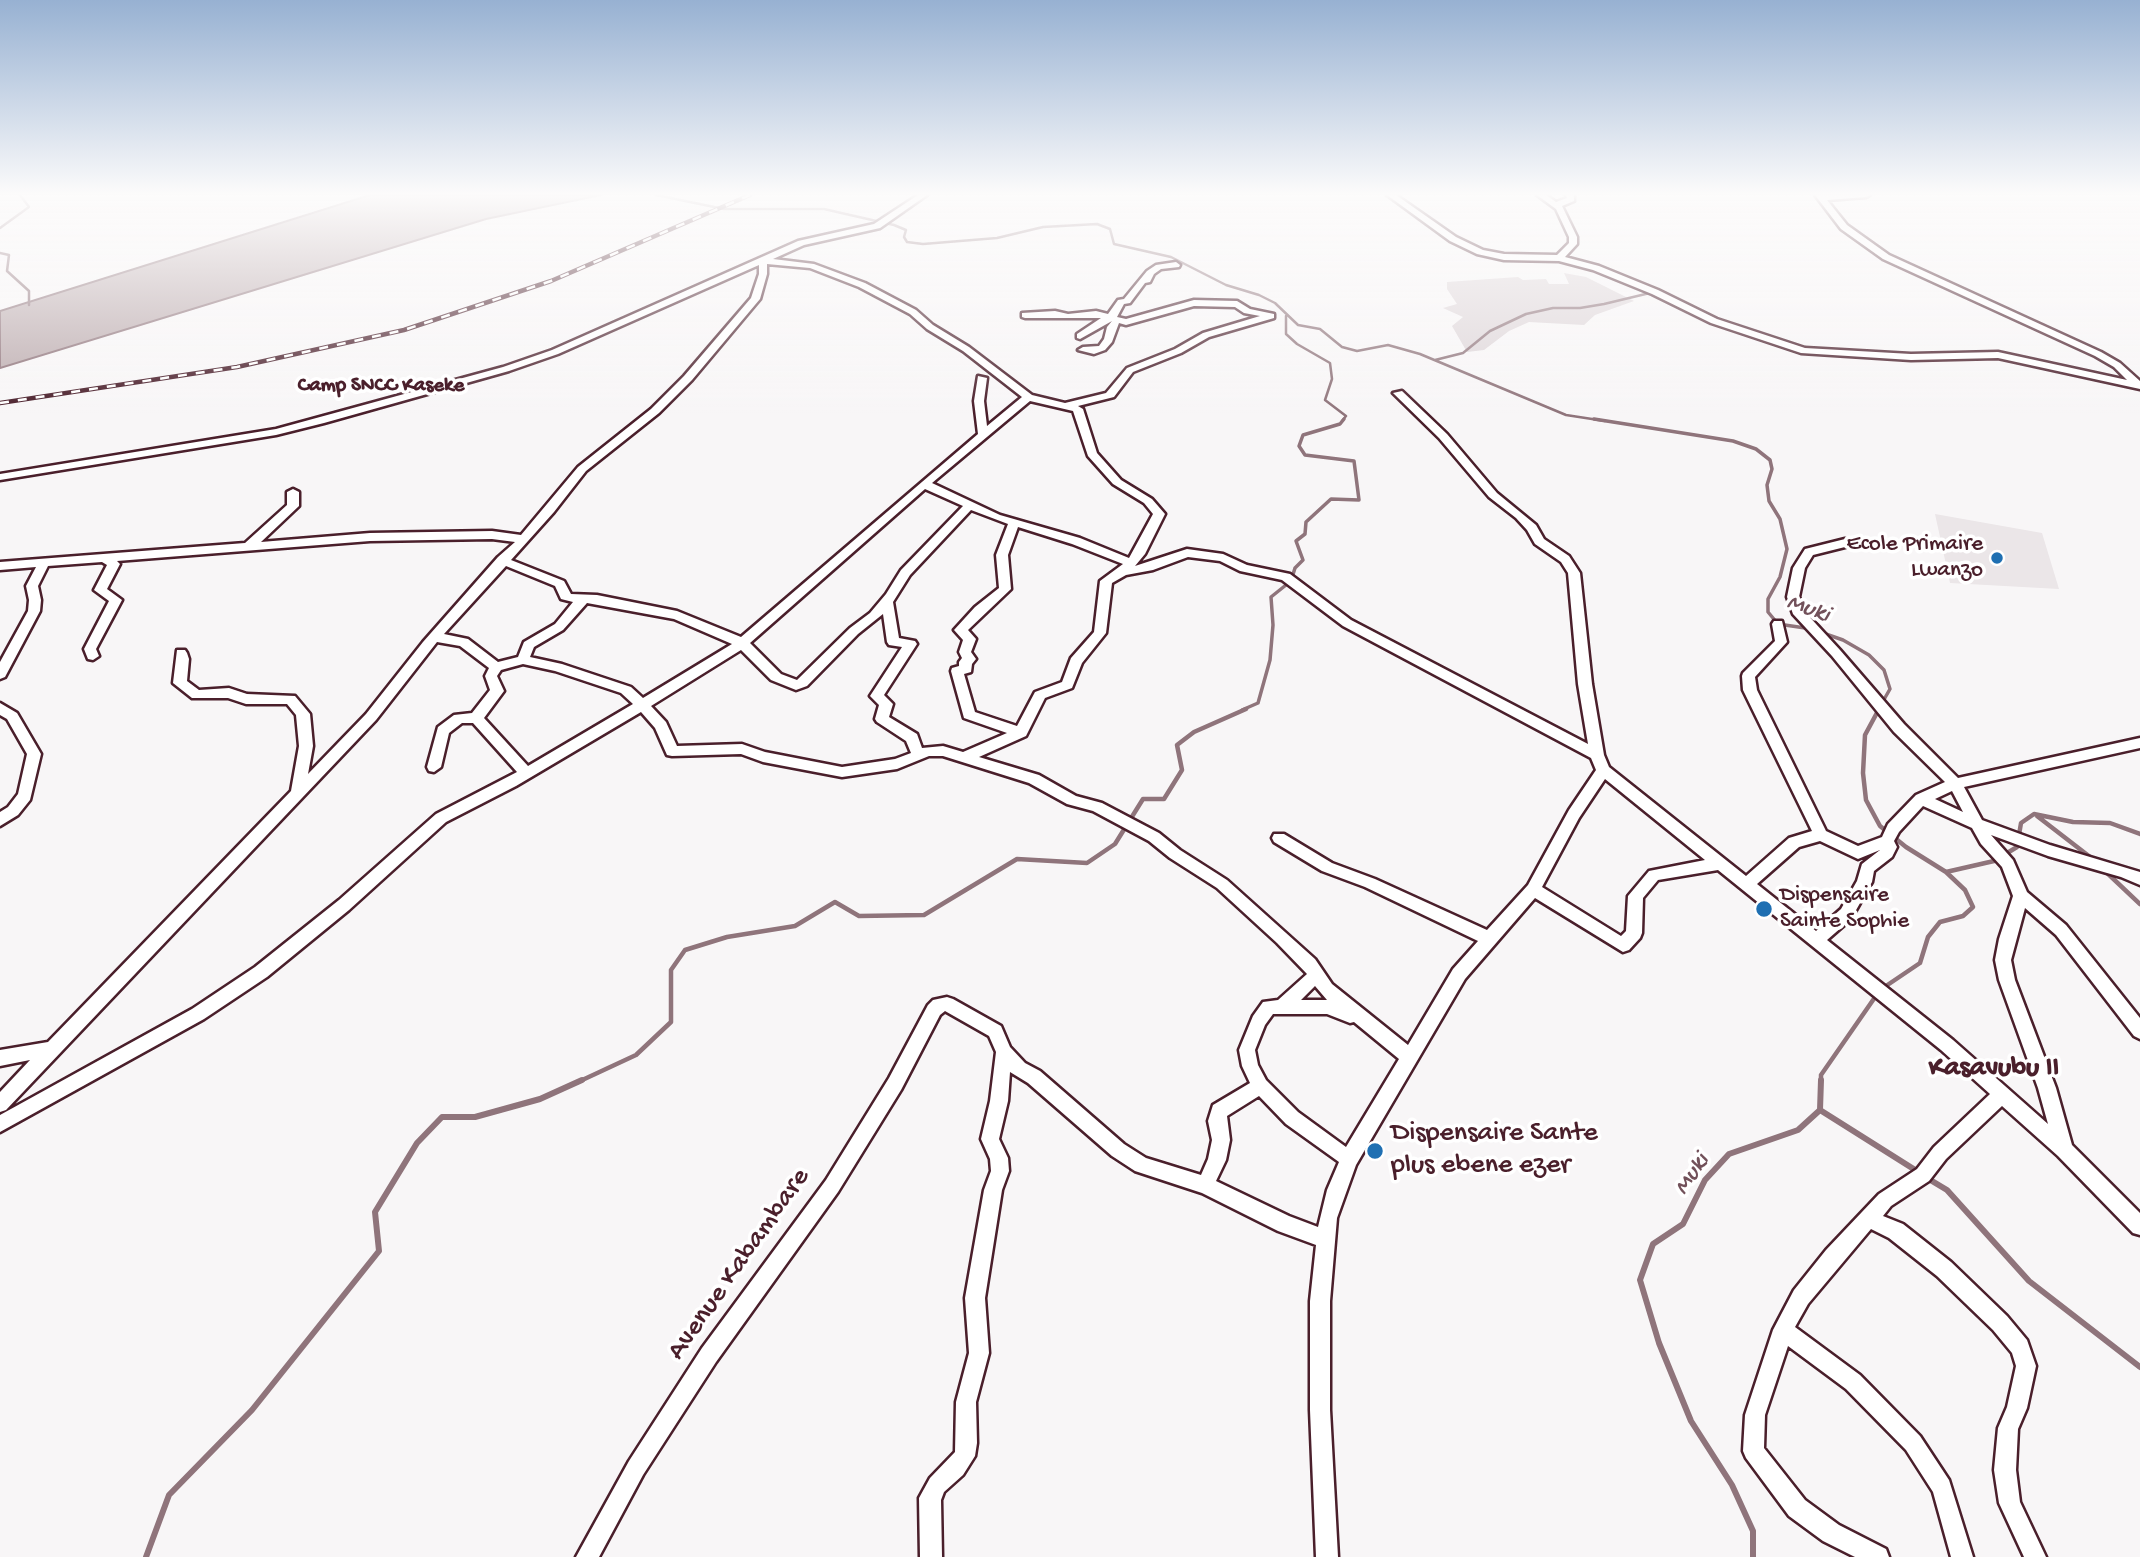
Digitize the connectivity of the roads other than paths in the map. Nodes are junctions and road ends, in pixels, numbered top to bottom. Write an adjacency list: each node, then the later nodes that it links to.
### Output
1 (744, 268): 19 (street)
2 (763, 268): 24 (street)
3 (815, 268): 11 (street)
4 (1158, 268): 8 (street)
5 (1593, 268): 14 (street)
6 (1907, 268): 14 (street)
7 (1025, 315): 8 (street)
8 (1113, 319): 9 (street); 10 (street); 17 (street)
9 (1080, 336)
10 (1083, 350)
11 (981, 361): 12 (street); 13 (street)
12 (991, 368): 13 (street); 16 (street)
13 (982, 378): 18 (street)
14 (2139, 385)
15 (1398, 393): 49 (street)
16 (1028, 397): 17 (street); 18 (street)
17 (1068, 405): 31 (street)
18 (983, 435): 20 (street)
19 (0, 477)
20 (924, 484): 22 (street); 36 (street)
21 (293, 492): 26 (street)
22 (969, 506): 23 (street); 33 (street)
23 (1014, 523): 31 (street); 45 (street)
24 (522, 539): 26 (street); 28 (street)
25 (1845, 543): 52 (street)
26 (247, 548): 27 (street)
27 (106, 559): 29 (street); 38 (street)
28 (502, 560): 32 (street); 35 (street)
29 (43, 564): 30 (street); 41 (street)
30 (0, 566)
31 (1127, 568): 45 (street); 49 (street)
32 (583, 599): 36 (street); 39 (street)
33 (887, 602): 36 (street); 47 (street)
34 (1778, 624): 57 (street)
35 (434, 636): 40 (street); 53 (street)
36 (742, 643): 42 (street)
37 (181, 653): 53 (street)
38 (93, 656)
39 (523, 660): 40 (street); 42 (street)
40 (496, 667): 44 (street)
41 (0, 674)
42 (642, 704): 47 (street); 51 (street)
43 (0, 708): 55 (street)
44 (476, 718): 50 (street); 51 (street)
45 (1021, 732): 48 (street)
46 (2140, 743): 52 (street)
47 (918, 754): 48 (street)
48 (965, 757): 69 (street)
49 (1600, 763): 61 (street); 65 (street)
50 (434, 767)
51 (526, 773): 80 (street)
52 (1955, 784): 54 (street); 56 (street)
53 (298, 792): 73 (street)
54 (1921, 799): 56 (street); 59 (street)
55 (0, 820)
56 (1984, 833): 63 (street); 66 (street)
57 (1821, 835): 60 (street); 64 (street)
58 (1279, 838): 67 (street)
59 (1886, 841): 60 (street); 62 (street)
60 (1858, 853): 62 (street)
61 (1720, 864): 64 (street); 65 (street)
62 (1867, 868): 68 (street)
63 (2140, 879)
64 (1746, 885): 68 (street)
65 (1533, 889): 67 (street)
66 (2021, 896): 72 (street); 81 (street)
67 (1490, 939): 75 (street)
68 (1817, 939): 78 (street)
69 (1315, 976): 70 (street); 71 (street)
70 (1283, 1006): 71 (street); 77 (street)
71 (1370, 1027): 75 (street)
72 (2140, 1031)
73 (52, 1049): 76 (street); 79 (street)
74 (1004, 1052): 83 (street); 88 (street, Avenue Kabambare); 89 (street)
75 (1410, 1057): 82 (street)
76 (0, 1058)
77 (1259, 1086): 82 (street); 83 (street)
78 (2002, 1094): 81 (street); 84 (street)
79 (0, 1104)
80 (0, 1124)
81 (2064, 1150): 85 (street)
82 (1349, 1159): 86 (street)
83 (1205, 1185): 86 (street)
84 (1870, 1219): 87 (street); 93 (street)
85 (2140, 1226)
86 (1325, 1239): 90 (street)
87 (1783, 1330): 91 (street); 92 (street)
88 (587, 1557)
89 (931, 1557)
90 (1327, 1557)
91 (1878, 1557)
92 (1962, 1557)
93 (2035, 1557)

